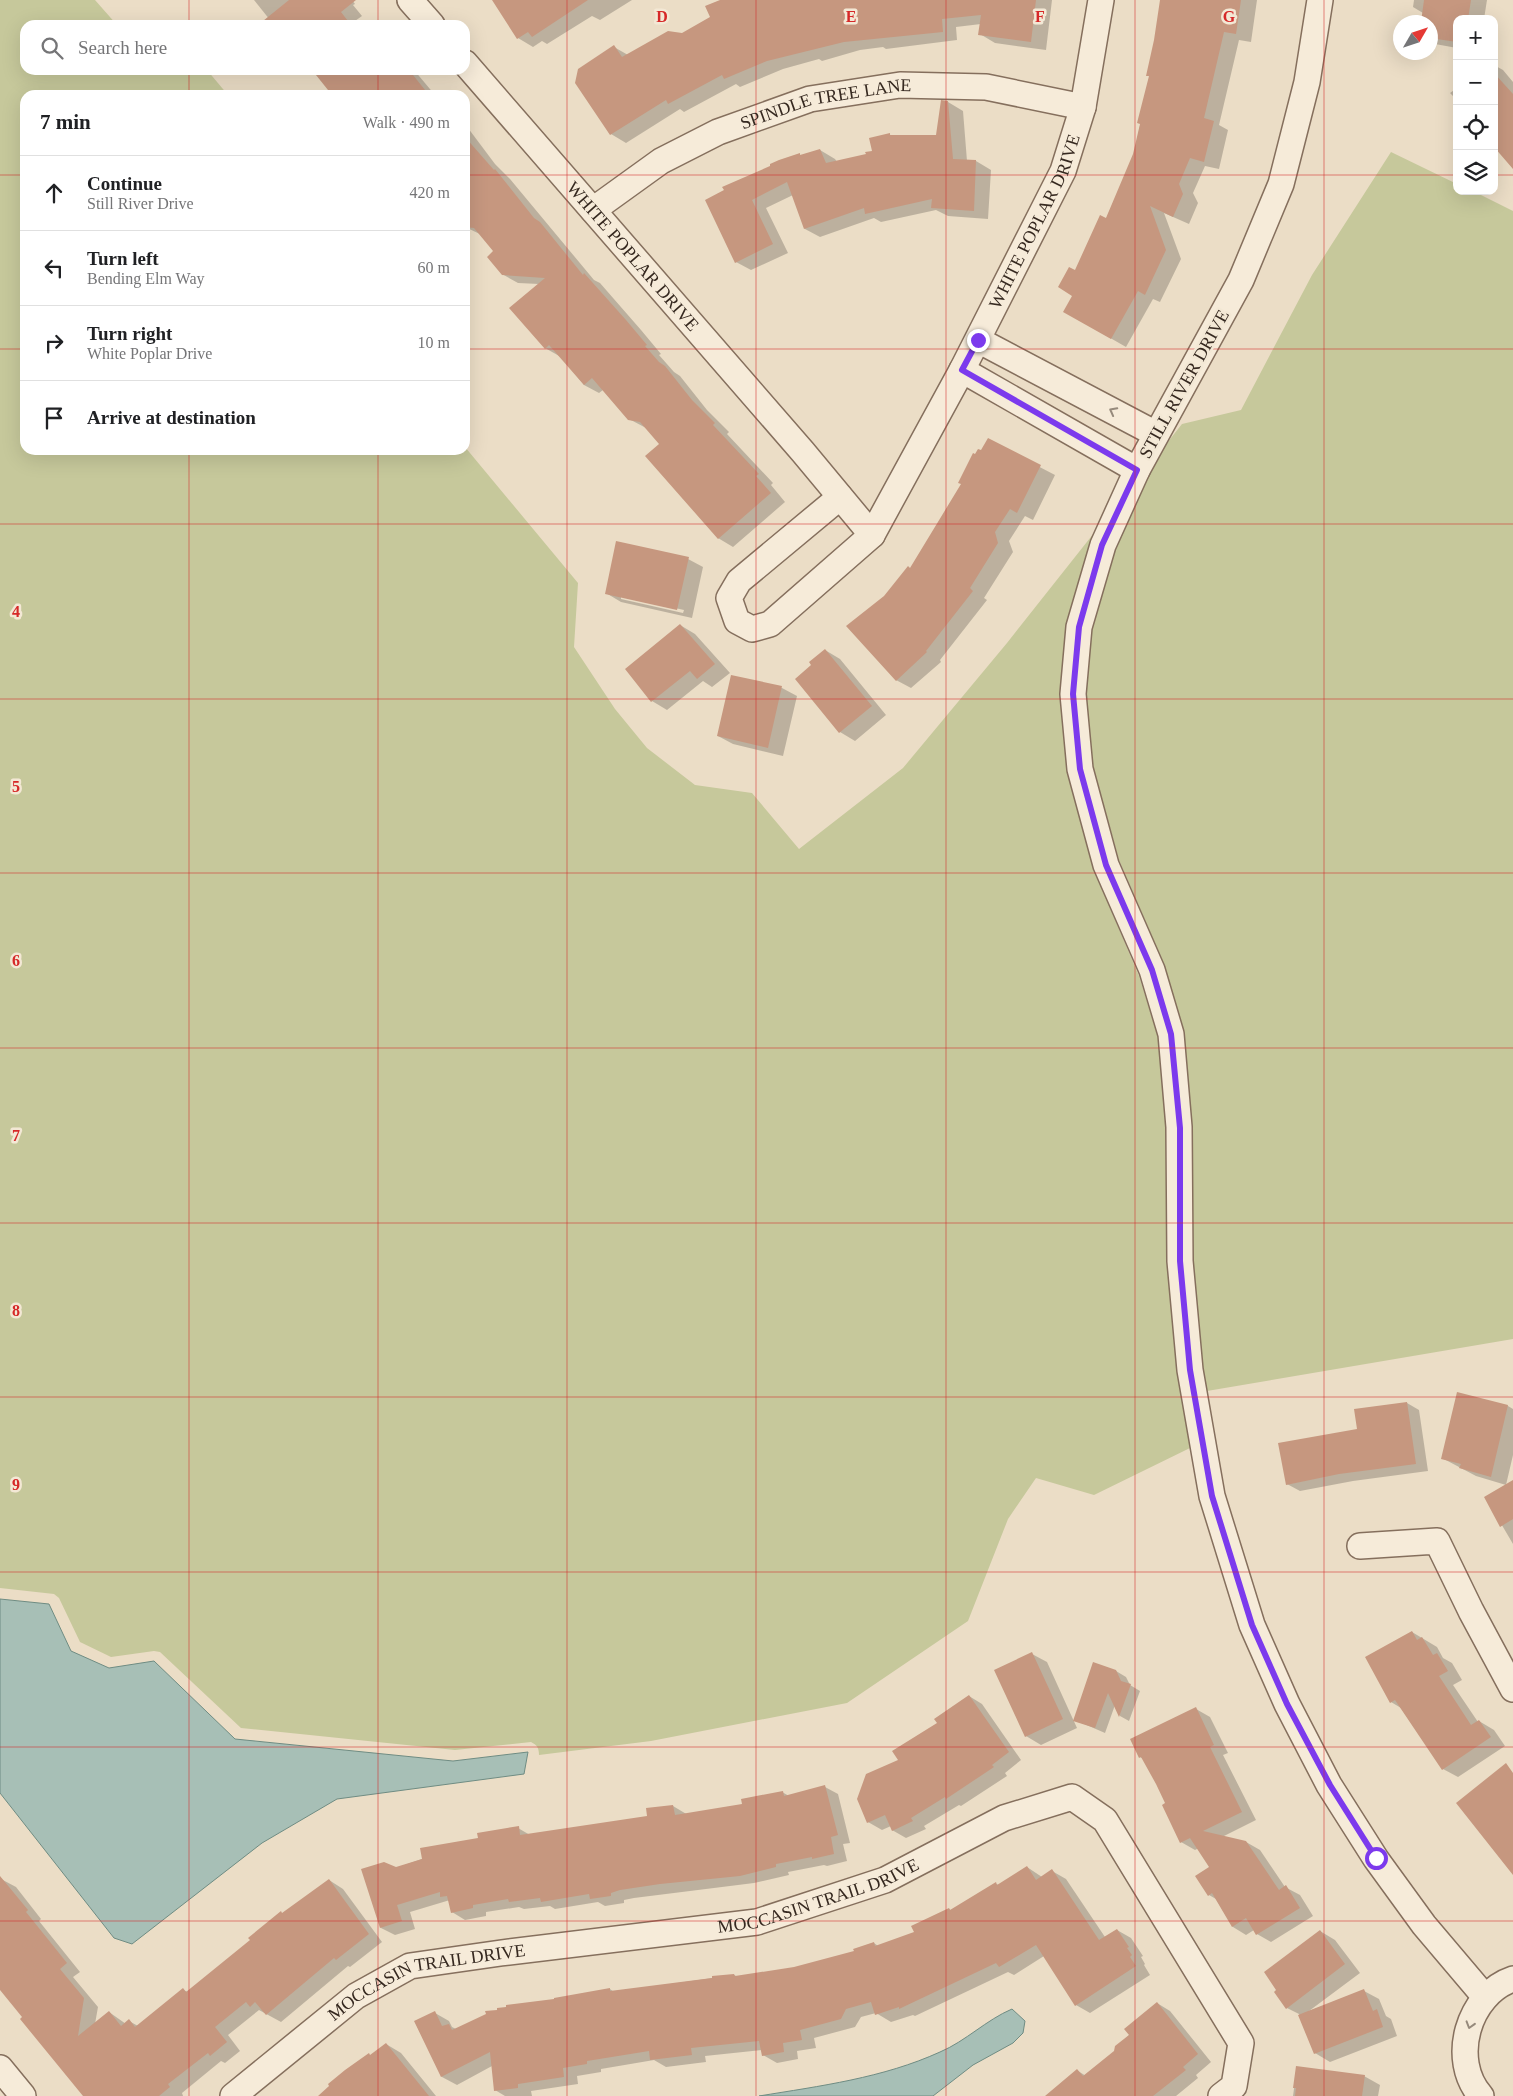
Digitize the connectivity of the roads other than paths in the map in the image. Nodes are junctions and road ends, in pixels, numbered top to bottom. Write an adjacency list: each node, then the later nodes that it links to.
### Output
1 (410, 0): 4 (street)
2 (1101, 0): 6 (street, WHITE POPLAR DRIVE)
3 (1320, 0): 12 (street, STILL RIVER DRIVE)
4 (428, 20)
5 (470, 69): 7 (street, WHITE POPLAR DRIVE)
6 (1083, 107): 7 (street, SPINDLE TREE LANE); 8 (street, WHITE POPLAR DRIVE)
7 (593, 210): 14 (street, WHITE POPLAR DRIVE)
8 (978, 340): 9 (street, WHITE POPLAR DRIVE); 10 (street)
9 (962, 370): 11 (street); 15 (street, WHITE POPLAR DRIVE)
10 (1077, 392): 11 (street); 12 (street, one-way to 10)
11 (1060, 426): 13 (street)
12 (1156, 434): 13 (street, STILL RIVER DRIVE)
13 (1137, 470): 19 (street, STILL RIVER DRIVE)
14 (840, 497): 15 (street, WHITE POPLAR DRIVE); 15 (street, WHITE POPLAR DRIVE)
15 (872, 534)
16 (1360, 1546): 17 (street)
17 (1513, 1689)
18 (1513, 1979): 19 (street)
19 (1485, 1997): 24 (street, one-way to 24)
20 (0, 2068): 21 (street)
21 (23, 2096)
22 (233, 2096): 23 (street, MOCCASIN TRAIL DRIVE)
23 (1221, 2096)
24 (1481, 2096)

